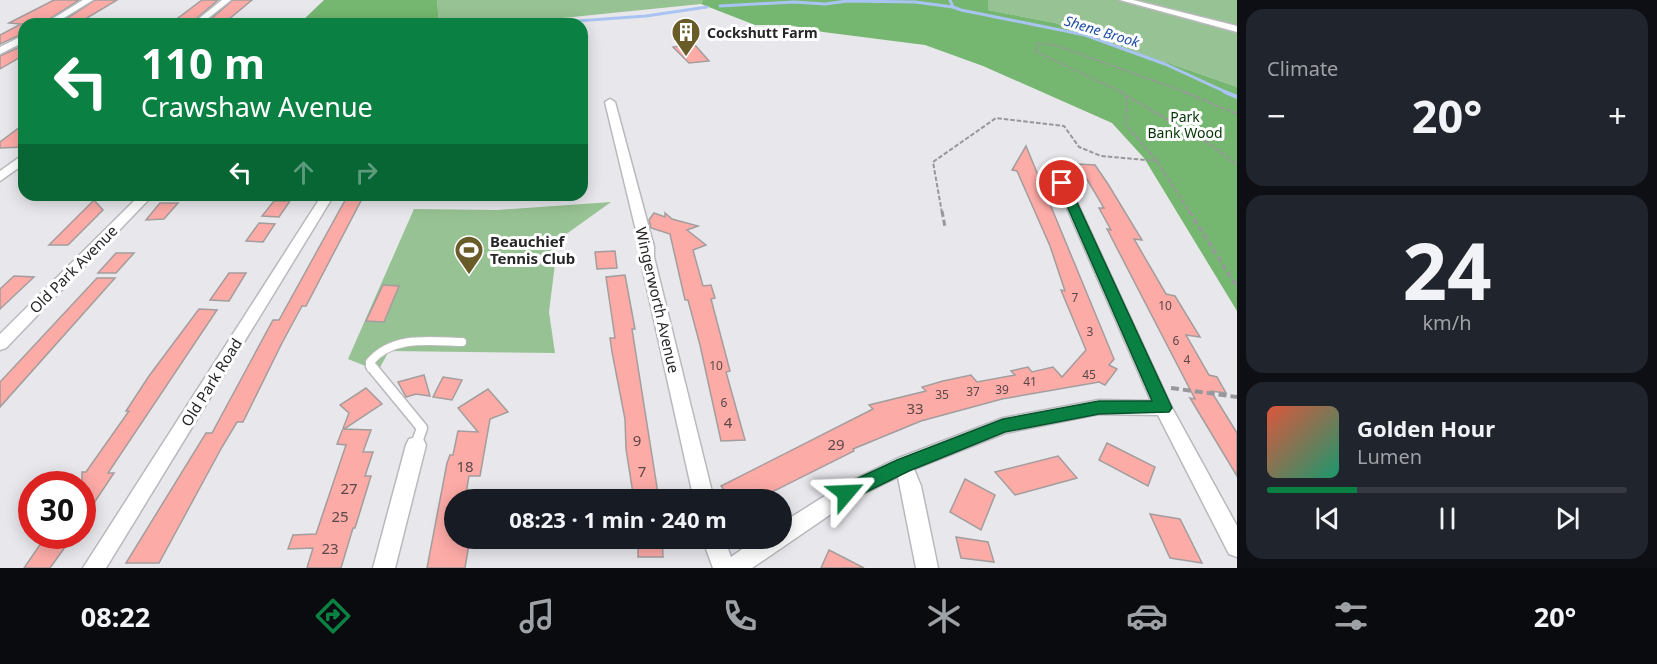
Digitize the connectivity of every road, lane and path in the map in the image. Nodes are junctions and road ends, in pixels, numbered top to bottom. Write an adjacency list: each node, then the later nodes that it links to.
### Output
1 (89, 0): 4 (street)
2 (227, 0): 5 (street)
3 (1124, 0): 6 (street)
4 (58, 18)
5 (204, 18)
6 (1237, 29)
7 (18, 41): 8 (street)
8 (0, 51)
9 (1128, 95): 11 (path); 12 (path); 14 (path)
10 (610, 102): 28 (street, Wingerworth Avenue)
11 (1237, 114)
12 (1157, 161): 19 (path); 20 (path)
13 (18, 163): 15 (street)
14 (1237, 165)
15 (0, 177)
16 (1062, 183): 23 (street)
17 (141, 201): 22 (street, Old Park Avenue)
18 (324, 201): 33 (street, Old Park Road)
19 (945, 227)
20 (1237, 287)
21 (462, 342): 26 (lane)
22 (0, 344)
23 (1154, 386): 24 (path); 25 (street)
24 (1237, 397)
25 (1163, 408): 27 (street); 30 (street)
26 (416, 445): 34 (street)
27 (903, 465): 29 (street); 37 (street)
28 (701, 489)
29 (792, 528)
30 (1237, 547)
31 (717, 549): 35 (street)
32 (761, 549): 36 (street)
33 (94, 568)
34 (384, 568)
35 (724, 568)
36 (734, 568)
37 (927, 568)

